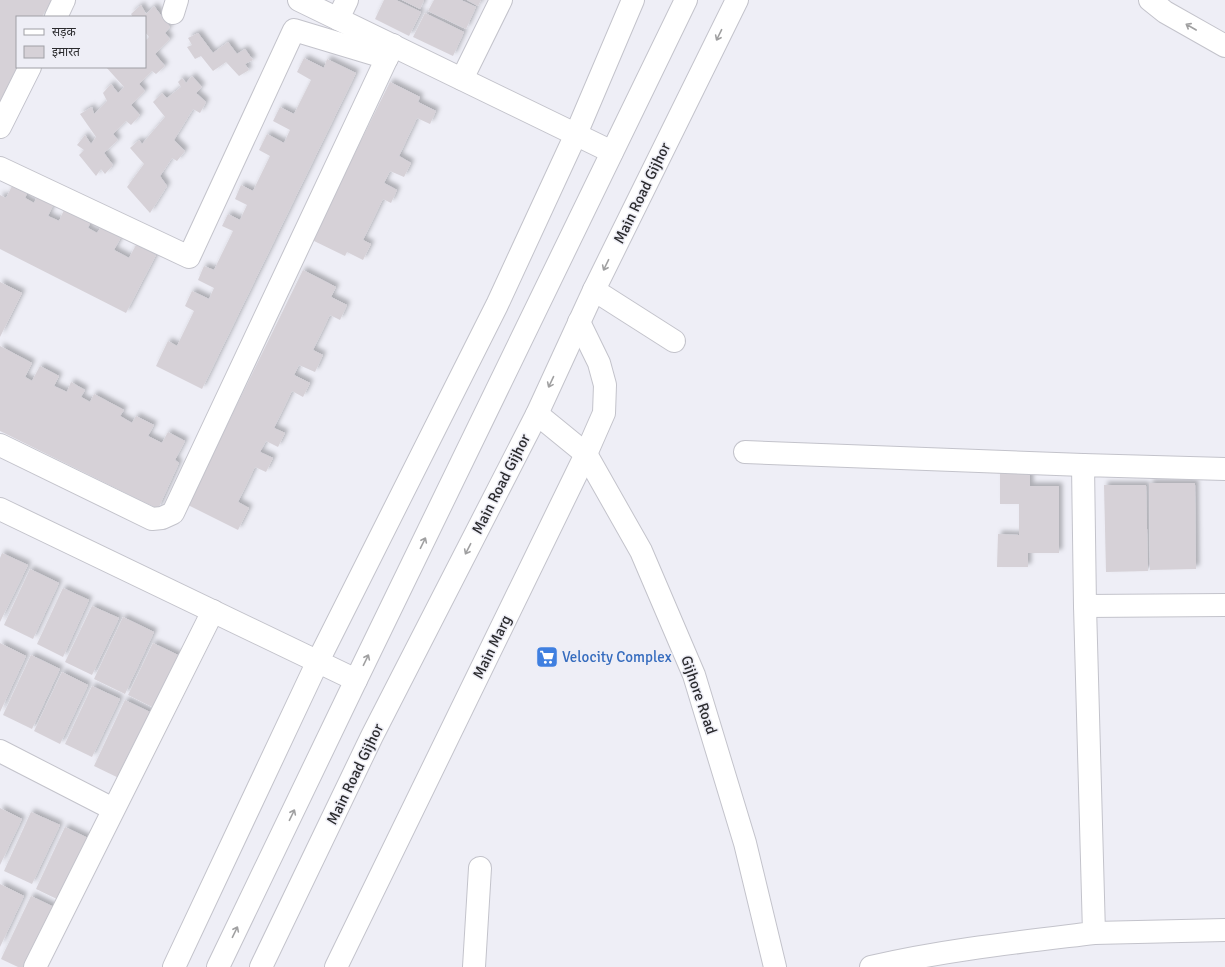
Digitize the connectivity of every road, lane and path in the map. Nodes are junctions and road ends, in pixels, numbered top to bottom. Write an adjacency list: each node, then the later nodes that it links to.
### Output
1 (64, 0): 9 (street)
2 (299, 0): 8 (street)
3 (501, 0): 13 (street)
4 (633, 0): 15 (street)
5 (686, 0): 16 (street)
6 (737, 0): 18 (street, Main Road Gijhor, one-way to 18)
7 (1150, 0): 10 (street, one-way to 7)
8 (343, 9): 11 (street)
9 (56, 16)
10 (1225, 46)
11 (390, 52): 13 (street); 17 (street); 22 (street)
12 (30, 68): 14 (street)
13 (462, 79): 15 (street)
14 (0, 127)
15 (576, 134): 16 (street); 31 (street)
16 (612, 152): 32 (street, one-way to 16)
17 (0, 168)
18 (594, 290): 19 (street, Main Road Gijhor); 20 (street)
19 (579, 322): 21 (street, Main Road Gijhor, one-way to 21); 24 (street, Main Marg)
20 (674, 341)
21 (537, 414): 24 (street, Gijhore Road); 41 (street, Main Road Gijhor, one-way to 41)
22 (0, 445)
23 (745, 452): 25 (street)
24 (586, 454): 42 (street, Main Marg); 44 (street, Gijhore Road)
25 (1083, 466): 26 (street); 29 (street)
26 (1225, 469)
27 (0, 510): 30 (street)
28 (1225, 605): 29 (street)
29 (1085, 606): 37 (street)
30 (213, 611): 31 (street); 34 (street)
31 (318, 661): 32 (street); 39 (street)
32 (356, 680): 40 (street, one-way to 32)
33 (0, 751): 34 (street)
34 (113, 809): 38 (street)
35 (480, 868): 43 (street)
36 (1225, 930): 37 (street)
37 (1094, 933): 45 (street)
38 (35, 967)
39 (174, 967)
40 (218, 967)
41 (261, 967)
42 (336, 967)
43 (474, 967)
44 (776, 967)
45 (871, 967)

